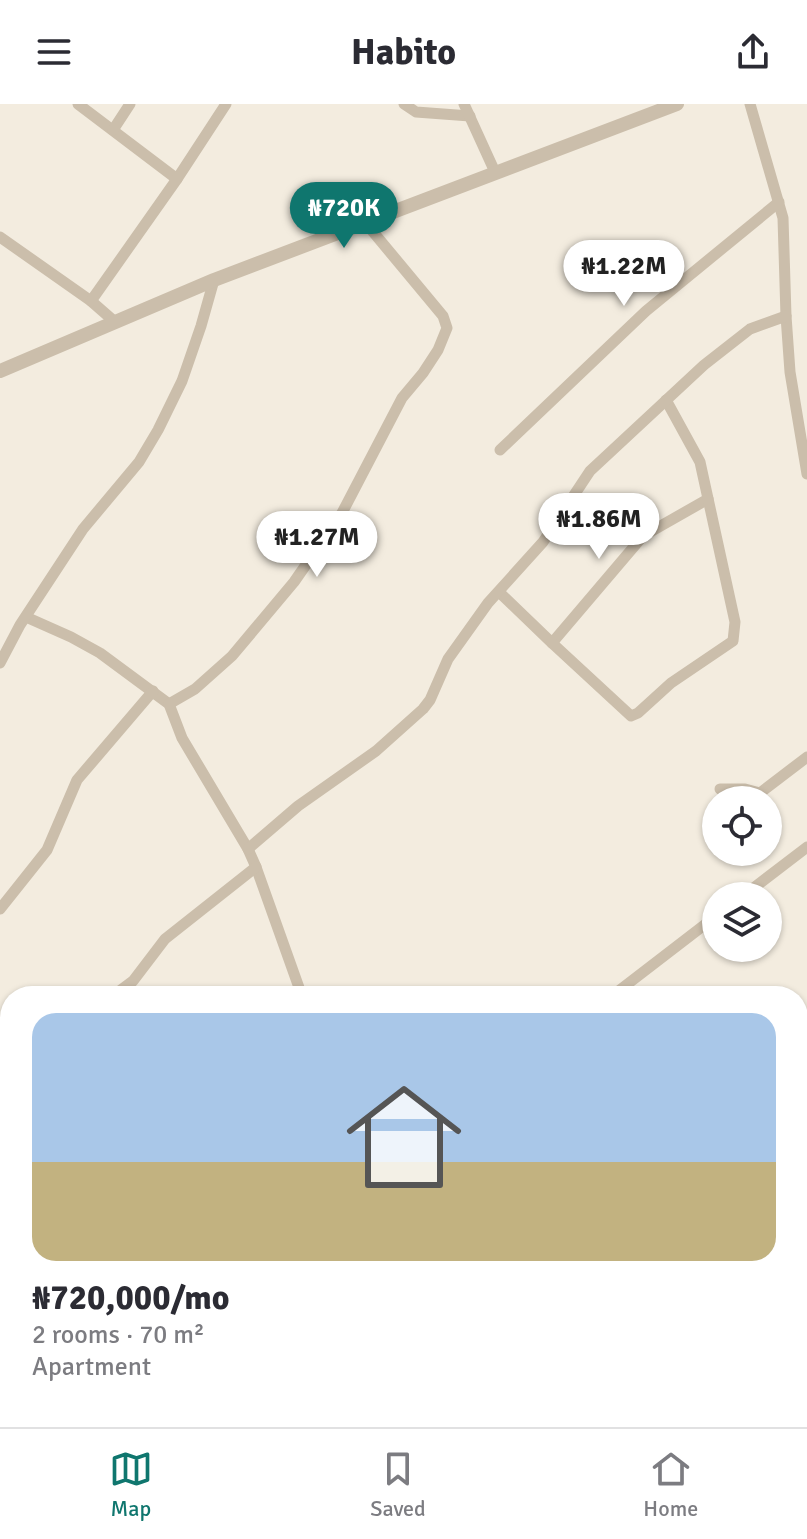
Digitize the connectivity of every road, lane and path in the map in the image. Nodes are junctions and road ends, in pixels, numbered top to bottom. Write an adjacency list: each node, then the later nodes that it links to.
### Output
1 (78, 104): 9 (street)
2 (130, 104): 9 (street)
3 (226, 104): 11 (street)
4 (404, 104): 8 (street)
5 (464, 104): 8 (street)
6 (677, 104): 10 (street)
7 (750, 104): 12 (street)
8 (470, 116): 10 (street)
9 (113, 130): 11 (street)
10 (495, 172): 13 (street)
11 (177, 179): 16 (street)
12 (779, 202): 17 (street); 21 (street)
13 (364, 221): 15 (street); 29 (street)
14 (0, 237): 16 (street)
15 (214, 280): 18 (street); 25 (street)
16 (91, 301): 18 (street)
17 (786, 316): 20 (street); 22 (street)
18 (115, 322): 19 (street)
19 (0, 371)
20 (666, 400): 23 (street); 24 (street)
21 (500, 450)
22 (807, 474)
23 (708, 499): 26 (street); 26 (street)
24 (499, 592): 26 (street); 33 (street)
25 (26, 617): 27 (street); 28 (street)
26 (552, 643)
27 (0, 663)
28 (153, 691): 29 (street); 36 (street)
29 (169, 704): 33 (street)
30 (807, 757): 31 (street)
31 (769, 786)
32 (807, 847): 35 (street)
33 (248, 849): 34 (street)
34 (256, 867): 38 (street); 39 (street)
35 (761, 882)
36 (0, 909)
37 (702, 927): 40 (street)
38 (126, 986)
39 (298, 986)
40 (625, 986)

